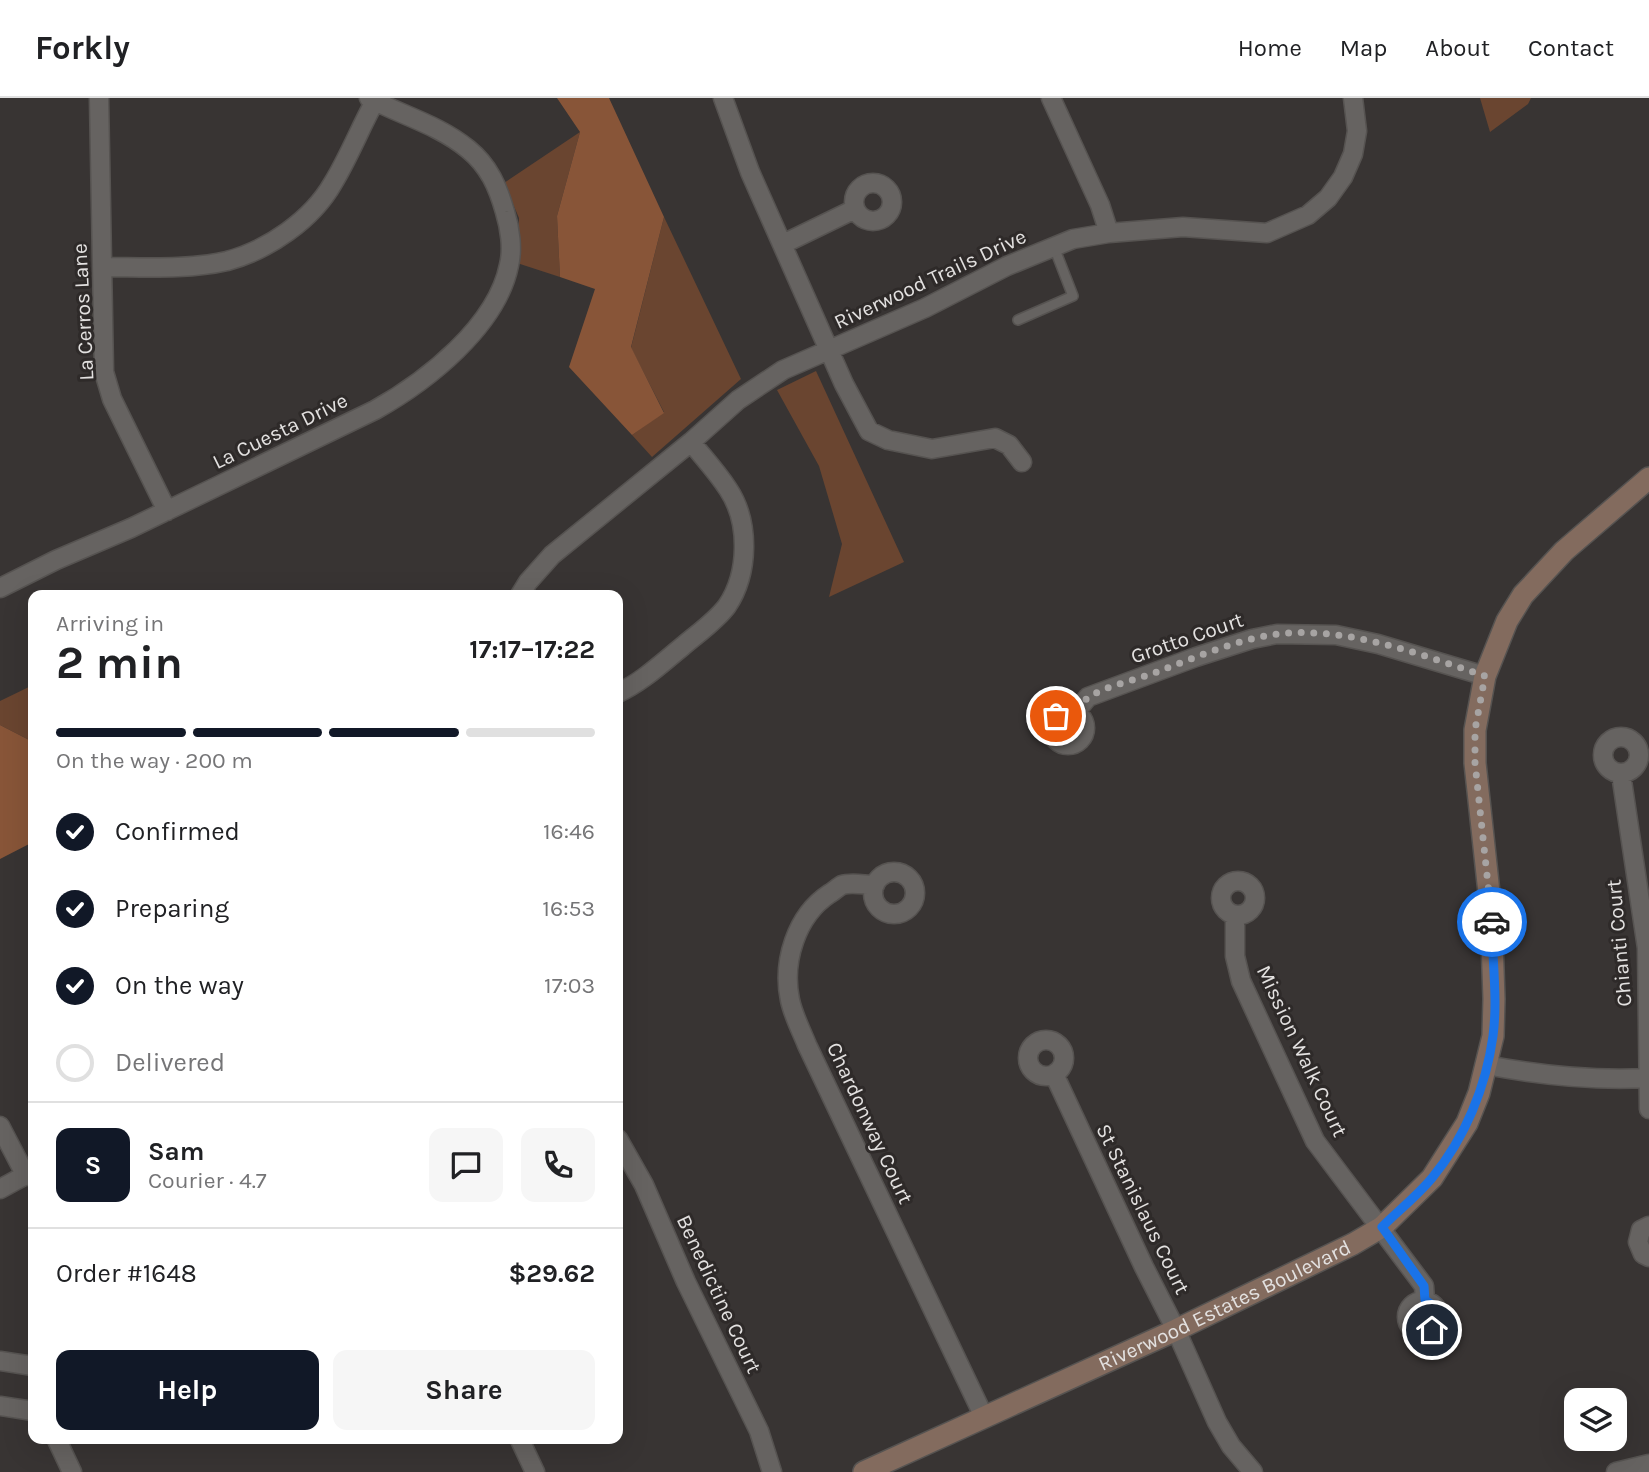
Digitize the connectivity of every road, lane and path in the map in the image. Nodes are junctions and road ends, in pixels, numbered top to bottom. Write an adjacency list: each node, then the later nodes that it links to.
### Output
1 (99, 98): 10 (street, La Cerros Lane)
2 (723, 98): 8 (street)
3 (1051, 98): 7 (street)
4 (1353, 98): 7 (street, Riverwood Trails Drive)
5 (372, 100): 10 (street); 16 (street, La Cuesta Drive)
6 (855, 209): 8 (street)
7 (1109, 233): 9 (street, Riverwood Trails Drive)
8 (783, 244): 12 (street)
9 (1054, 247): 11 (lane); 12 (street, Riverwood Trails Drive)
10 (103, 267): 16 (street, La Cerros Lane)
11 (1018, 320)
12 (829, 352): 13 (street, Riverwood Trails Drive); 14 (street)
13 (691, 442): 18 (street, Riverwood Trails Drive); 20 (street)
14 (1022, 462)
15 (1649, 478): 19 (street, Riverwood Estates Boulevard)
16 (167, 511): 17 (street, La Cuesta Drive)
17 (0, 588)
18 (523, 590)
19 (1485, 676): 21 (street, Grotto Court); 25 (street, Riverwood Estates Boulevard)
20 (623, 690)
21 (1075, 713)
22 (1621, 774): 27 (street, Chianti Court)
23 (874, 885): 43 (street, Chardonway Court)
24 (1235, 915): 35 (street, Mission Walk Court)
25 (1486, 1065): 27 (street); 35 (street, Riverwood Estates Boulevard)
26 (1054, 1074): 38 (street, St Stanislaus Court)
27 (1647, 1078): 28 (street, Chianti Court)
28 (1649, 1109)
29 (0, 1126): 31 (street)
30 (623, 1148): 49 (street, Benedictine Court)
31 (28, 1172)
32 (28, 1175): 33 (street)
33 (0, 1189)
34 (1649, 1226): 36 (street)
35 (1382, 1227): 37 (street, Mission Walk Court); 38 (street, Riverwood Estates Boulevard)
36 (1649, 1257)
37 (1425, 1300)
38 (1176, 1330): 43 (street, Riverwood Estates Boulevard); 51 (street, St Stanislaus Court)
39 (0, 1361): 40 (street)
40 (28, 1365)
41 (0, 1406): 42 (street)
42 (28, 1410)
43 (984, 1417): 50 (street, Riverwood Estates Boulevard)
44 (59, 1444): 47 (street)
45 (522, 1444): 48 (street)
46 (1649, 1464): 52 (street)
47 (72, 1472)
48 (535, 1472)
49 (772, 1472)
50 (864, 1472)
51 (1252, 1472)
52 (1616, 1472)

